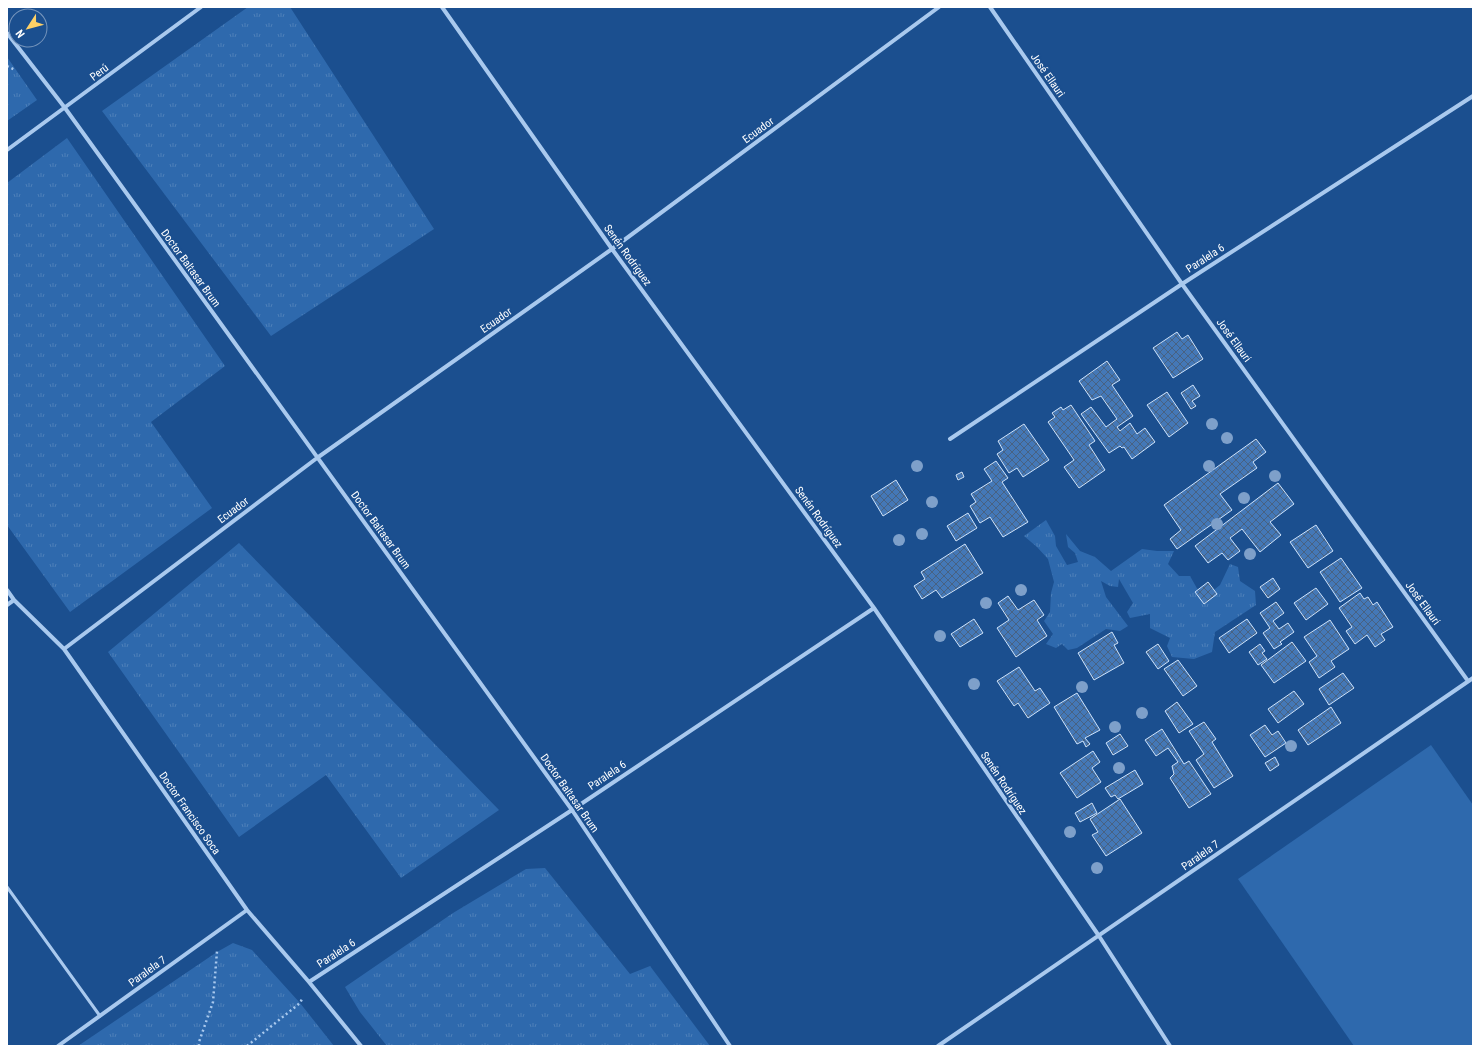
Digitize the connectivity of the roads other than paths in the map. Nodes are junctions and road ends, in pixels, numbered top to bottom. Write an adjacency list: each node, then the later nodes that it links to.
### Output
1 (201, 7): 7 (street, Perú)
2 (442, 7): 9 (street, Senén Rodríguez)
3 (939, 7): 9 (street, Ecuador)
4 (990, 7): 10 (street, José Ellauri)
5 (7, 33): 7 (street, Doctor Baltasar Brum)
6 (1473, 96): 10 (street, Paralela 6)
7 (65, 108): 8 (street, Perú); 12 (street, Doctor Baltasar Brum)
8 (7, 150)
9 (612, 249): 12 (street, Ecuador); 16 (street, Senén Rodríguez)
10 (1182, 284): 11 (street, Paralela 6); 19 (street, José Ellauri)
11 (950, 439)
12 (317, 458): 17 (street, Ecuador); 20 (street, Doctor Baltasar Brum)
13 (7, 590): 14 (street, Doctor Francisco Soca)
14 (14, 600): 15 (street); 17 (street, Doctor Francisco Soca)
15 (7, 605)
16 (874, 608): 20 (street, Paralela 6); 23 (street, Senén Rodríguez)
17 (64, 649): 22 (street, Doctor Francisco Soca)
18 (1473, 678): 19 (street, Paralela 7)
19 (1468, 680): 23 (street, Paralela 7)
20 (572, 810): 24 (street, Paralela 6); 28 (street, Doctor Baltasar Brum)
21 (7, 887): 25 (lane)
22 (247, 910): 24 (street, Doctor Francisco Soca); 25 (street, Paralela 7)
23 (1099, 936): 29 (street, Paralela 7); 30 (street, Senén Rodríguez)
24 (309, 982): 27 (street, Doctor Francisco Soca)
25 (100, 1016): 26 (street, Paralela 7)
26 (58, 1046)
27 (361, 1046)
28 (730, 1046)
29 (938, 1046)
30 (1170, 1046)

